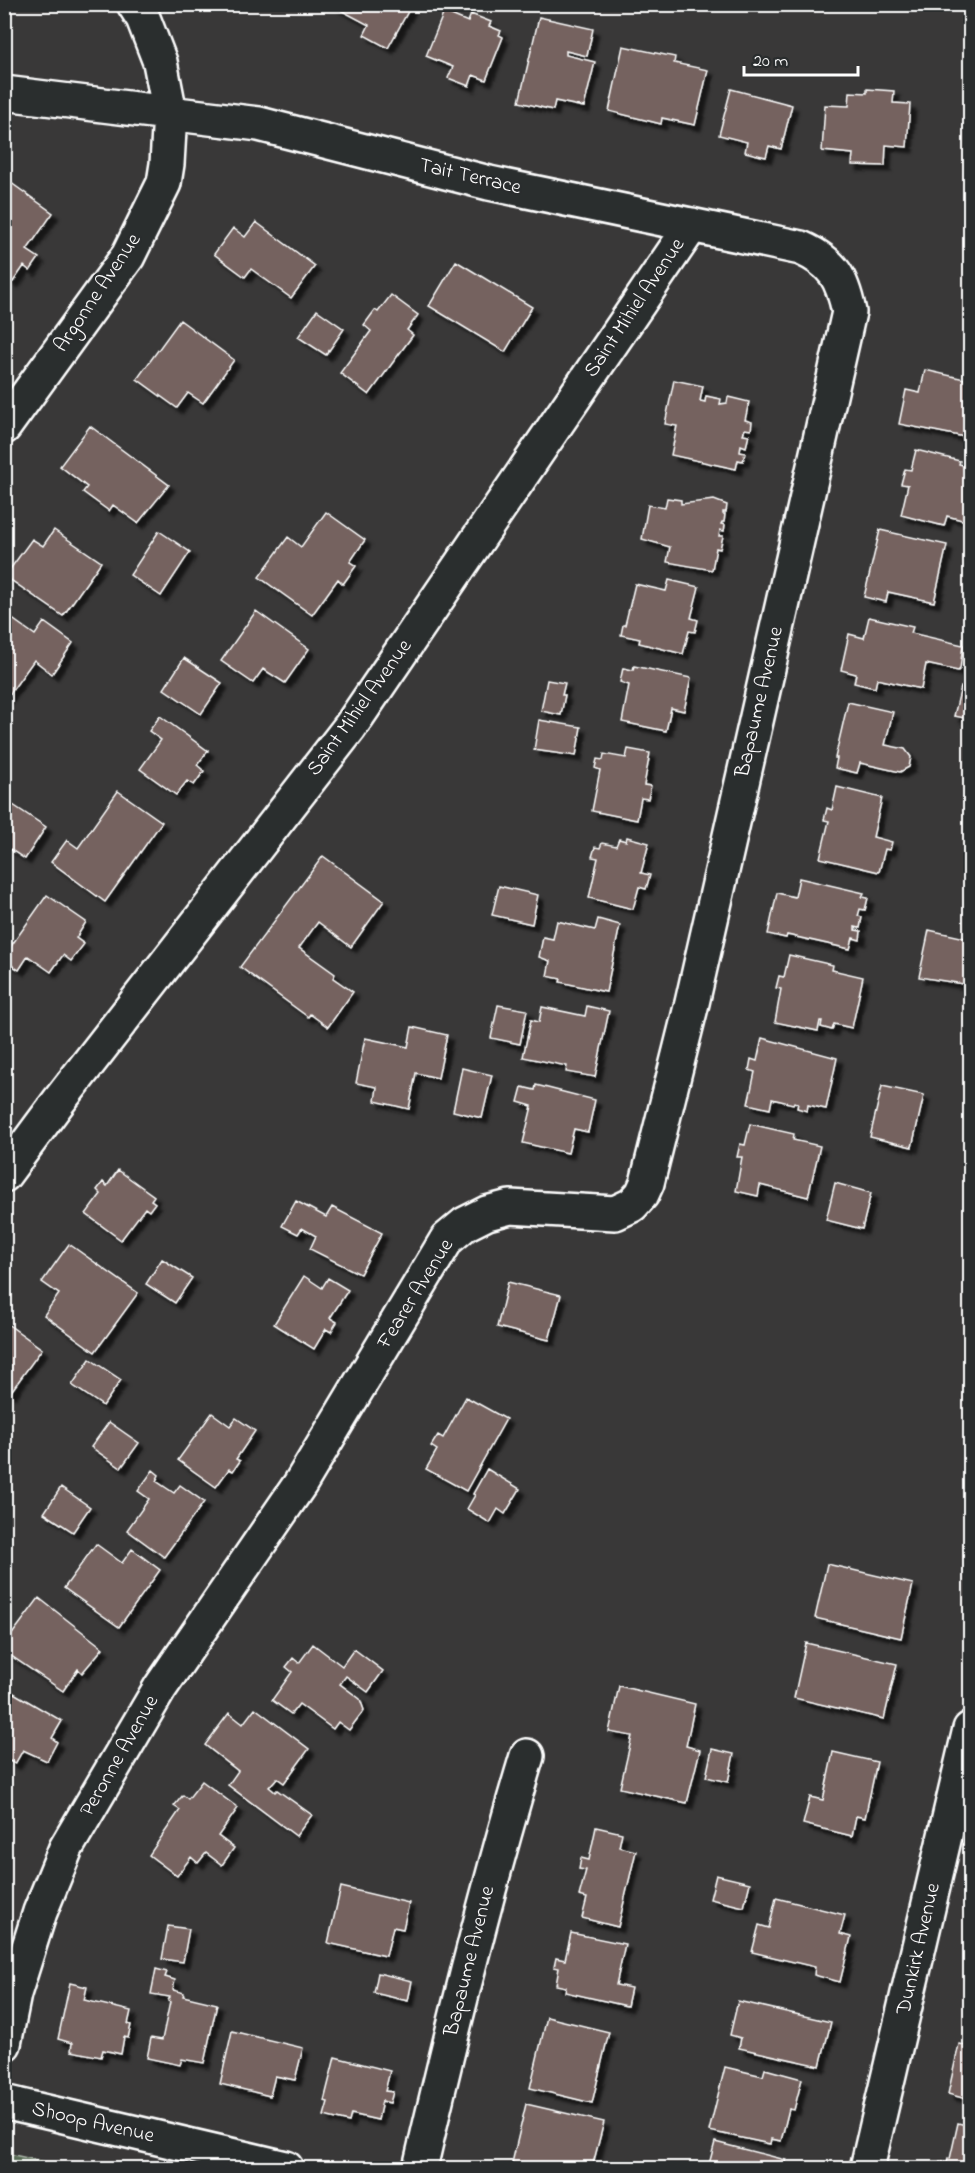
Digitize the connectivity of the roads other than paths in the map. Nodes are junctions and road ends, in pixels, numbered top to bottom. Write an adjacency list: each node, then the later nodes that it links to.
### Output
1 (134, 4): 3 (street)
2 (4, 93): 3 (street, Tait Terrace)
3 (170, 113): 4 (street, Tait Terrace); 6 (street, Argonne Avenue)
4 (692, 225): 5 (street, Tait Terrace); 8 (street, Saint Mihiel Avenue)
5 (849, 312): 7 (street, Bapaume Avenue)
6 (4, 427)
7 (670, 1090): 9 (street, Fearer Avenue)
8 (4, 1175)
9 (292, 1496): 12 (street, Peronne Avenue)
10 (970, 1729): 16 (street, Dunkirk Avenue)
11 (527, 1756): 15 (street, Bapaume Avenue)
12 (4, 2044)
13 (4, 2102): 14 (street, Shoop Avenue)
14 (286, 2169)
15 (420, 2169)
16 (867, 2169)

